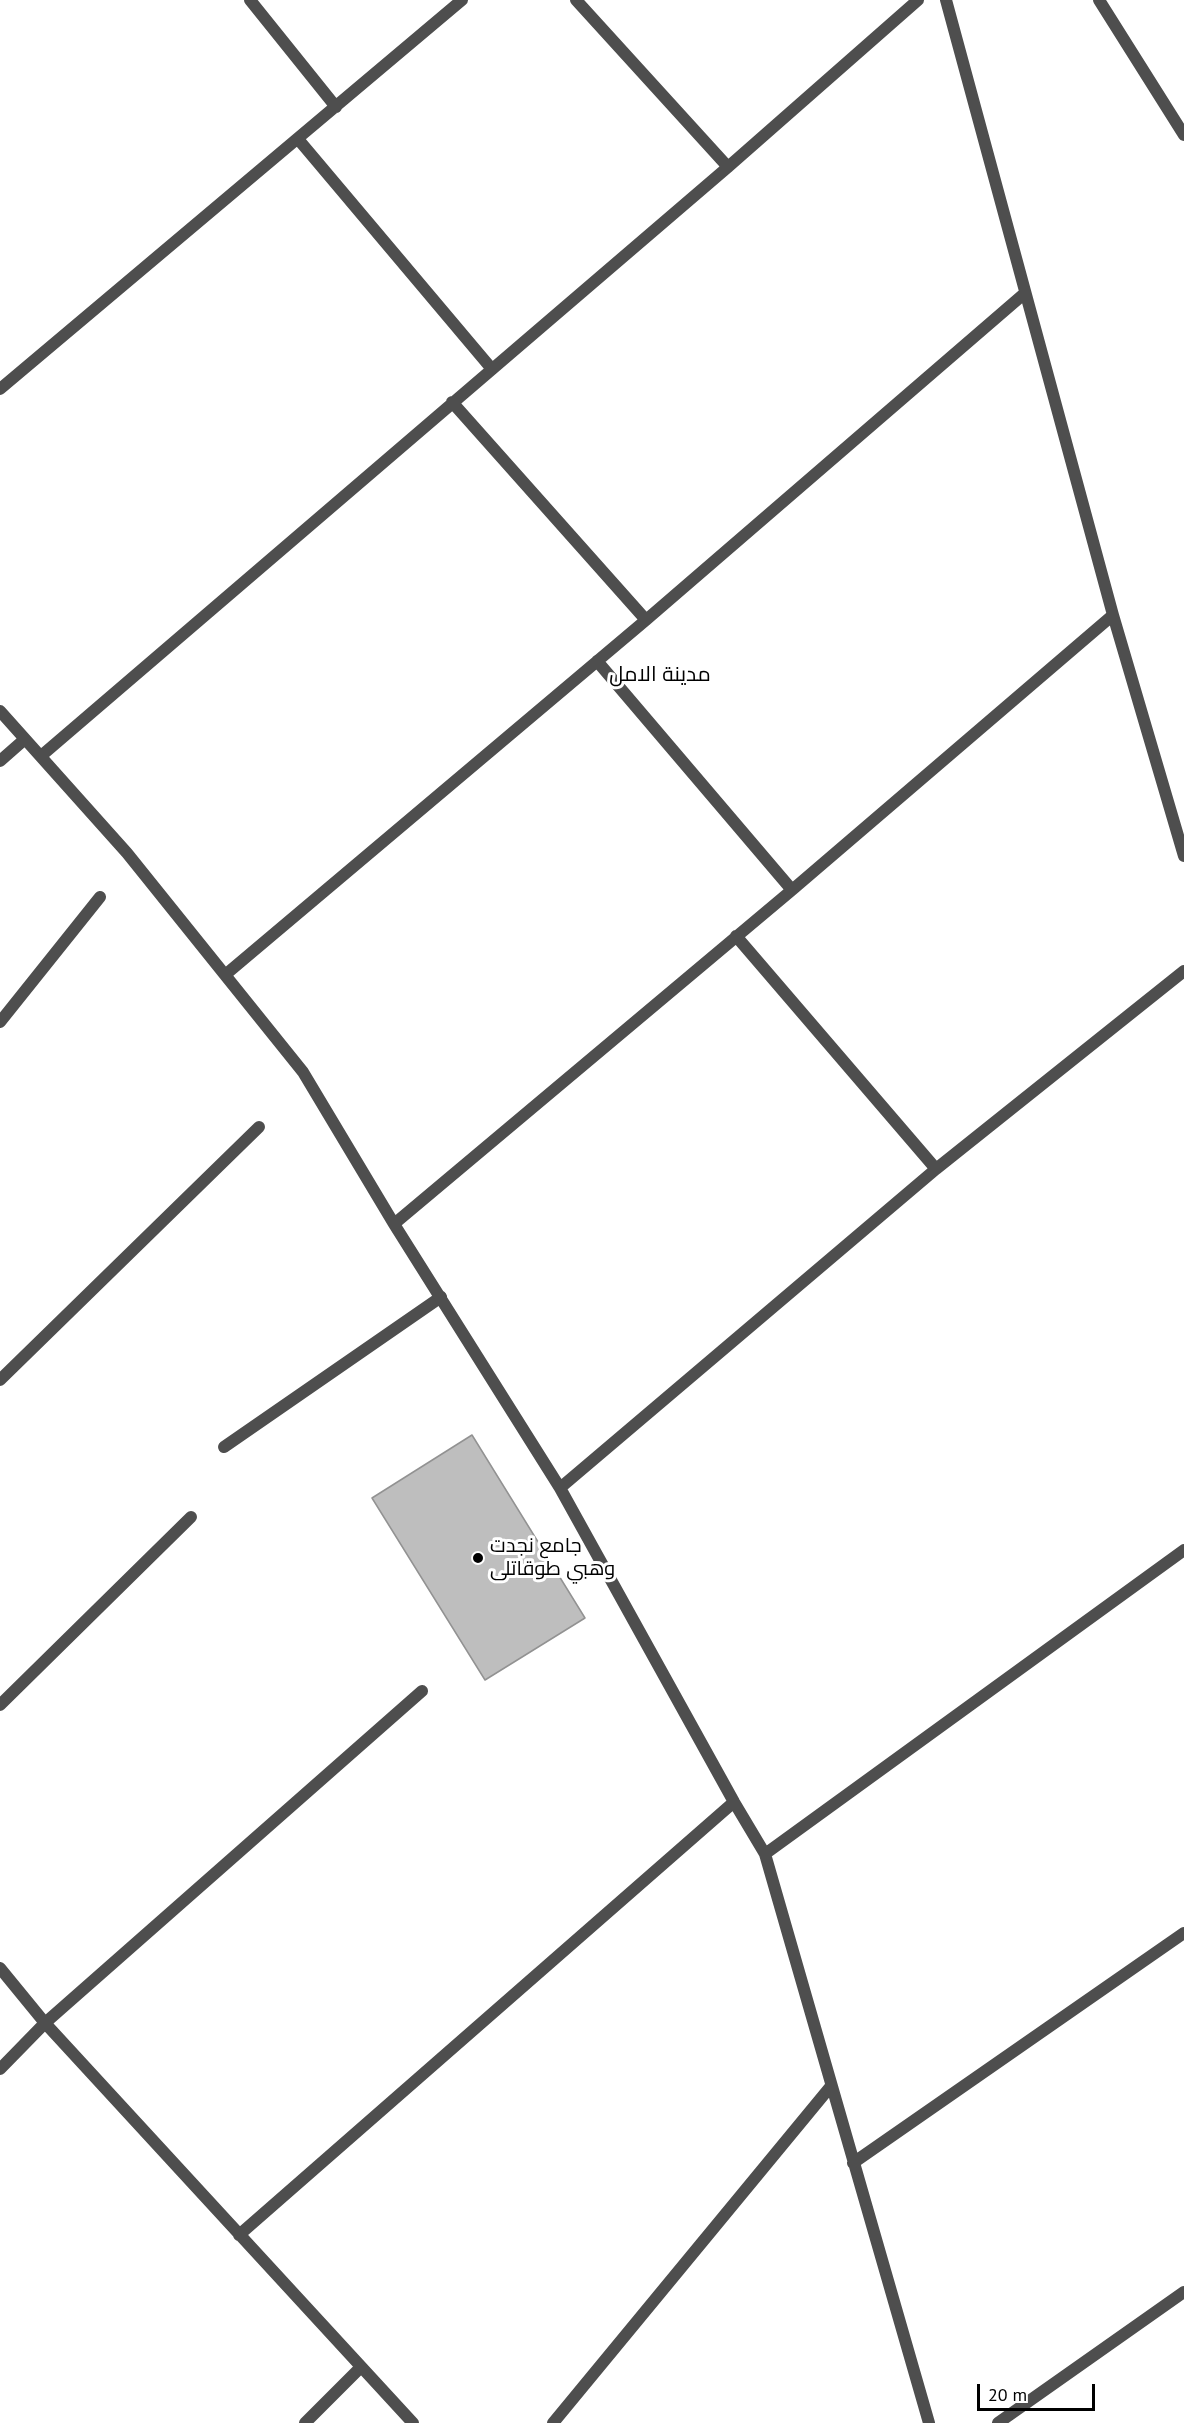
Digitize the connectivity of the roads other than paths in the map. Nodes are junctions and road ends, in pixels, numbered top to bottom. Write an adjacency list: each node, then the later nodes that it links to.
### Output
1 (250, 0): 7 (street)
2 (462, 0): 7 (street)
3 (576, 0): 10 (street)
4 (918, 0): 10 (street)
5 (946, 0): 11 (street)
6 (1099, 0): 8 (street)
7 (336, 107): 9 (street)
8 (1184, 135)
9 (298, 139): 12 (street); 13 (street)
10 (728, 167): 12 (street)
11 (1025, 293): 15 (street); 16 (street)
12 (491, 368): 14 (street)
13 (0, 389)
14 (453, 402): 16 (street); 20 (street)
15 (1113, 615): 22 (street); 23 (street)
16 (646, 620): 17 (street)
17 (597, 661): 23 (street); 27 (street)
18 (0, 711): 19 (street)
19 (25, 739): 20 (street); 21 (street)
20 (40, 756): 27 (street)
21 (0, 760)
22 (1184, 856)
23 (792, 890): 25 (street)
24 (100, 897): 28 (street)
25 (736, 936): 30 (street); 31 (street)
26 (1184, 971): 30 (street)
27 (225, 975): 31 (street)
28 (0, 1022)
29 (259, 1127): 33 (street)
30 (936, 1169): 35 (street)
31 (394, 1224): 32 (street)
32 (441, 1297): 34 (street); 35 (street)
33 (0, 1380)
34 (224, 1447)
35 (560, 1488): 40 (street)
36 (191, 1517): 39 (street)
37 (1184, 1550): 41 (street)
38 (422, 1691): 44 (street)
39 (0, 1705)
40 (734, 1802): 41 (street); 48 (street)
41 (765, 1854): 46 (street)
42 (1184, 1933): 47 (street)
43 (0, 1968): 44 (street)
44 (45, 2023): 45 (street); 48 (street)
45 (0, 2069)
46 (831, 2086): 47 (street); 53 (street)
47 (854, 2163): 54 (street)
48 (239, 2235): 50 (street)
49 (1184, 2292): 55 (street)
50 (361, 2367): 51 (street); 52 (street)
51 (305, 2423)
52 (412, 2423)
53 (553, 2423)
54 (928, 2423)
55 (998, 2423)

